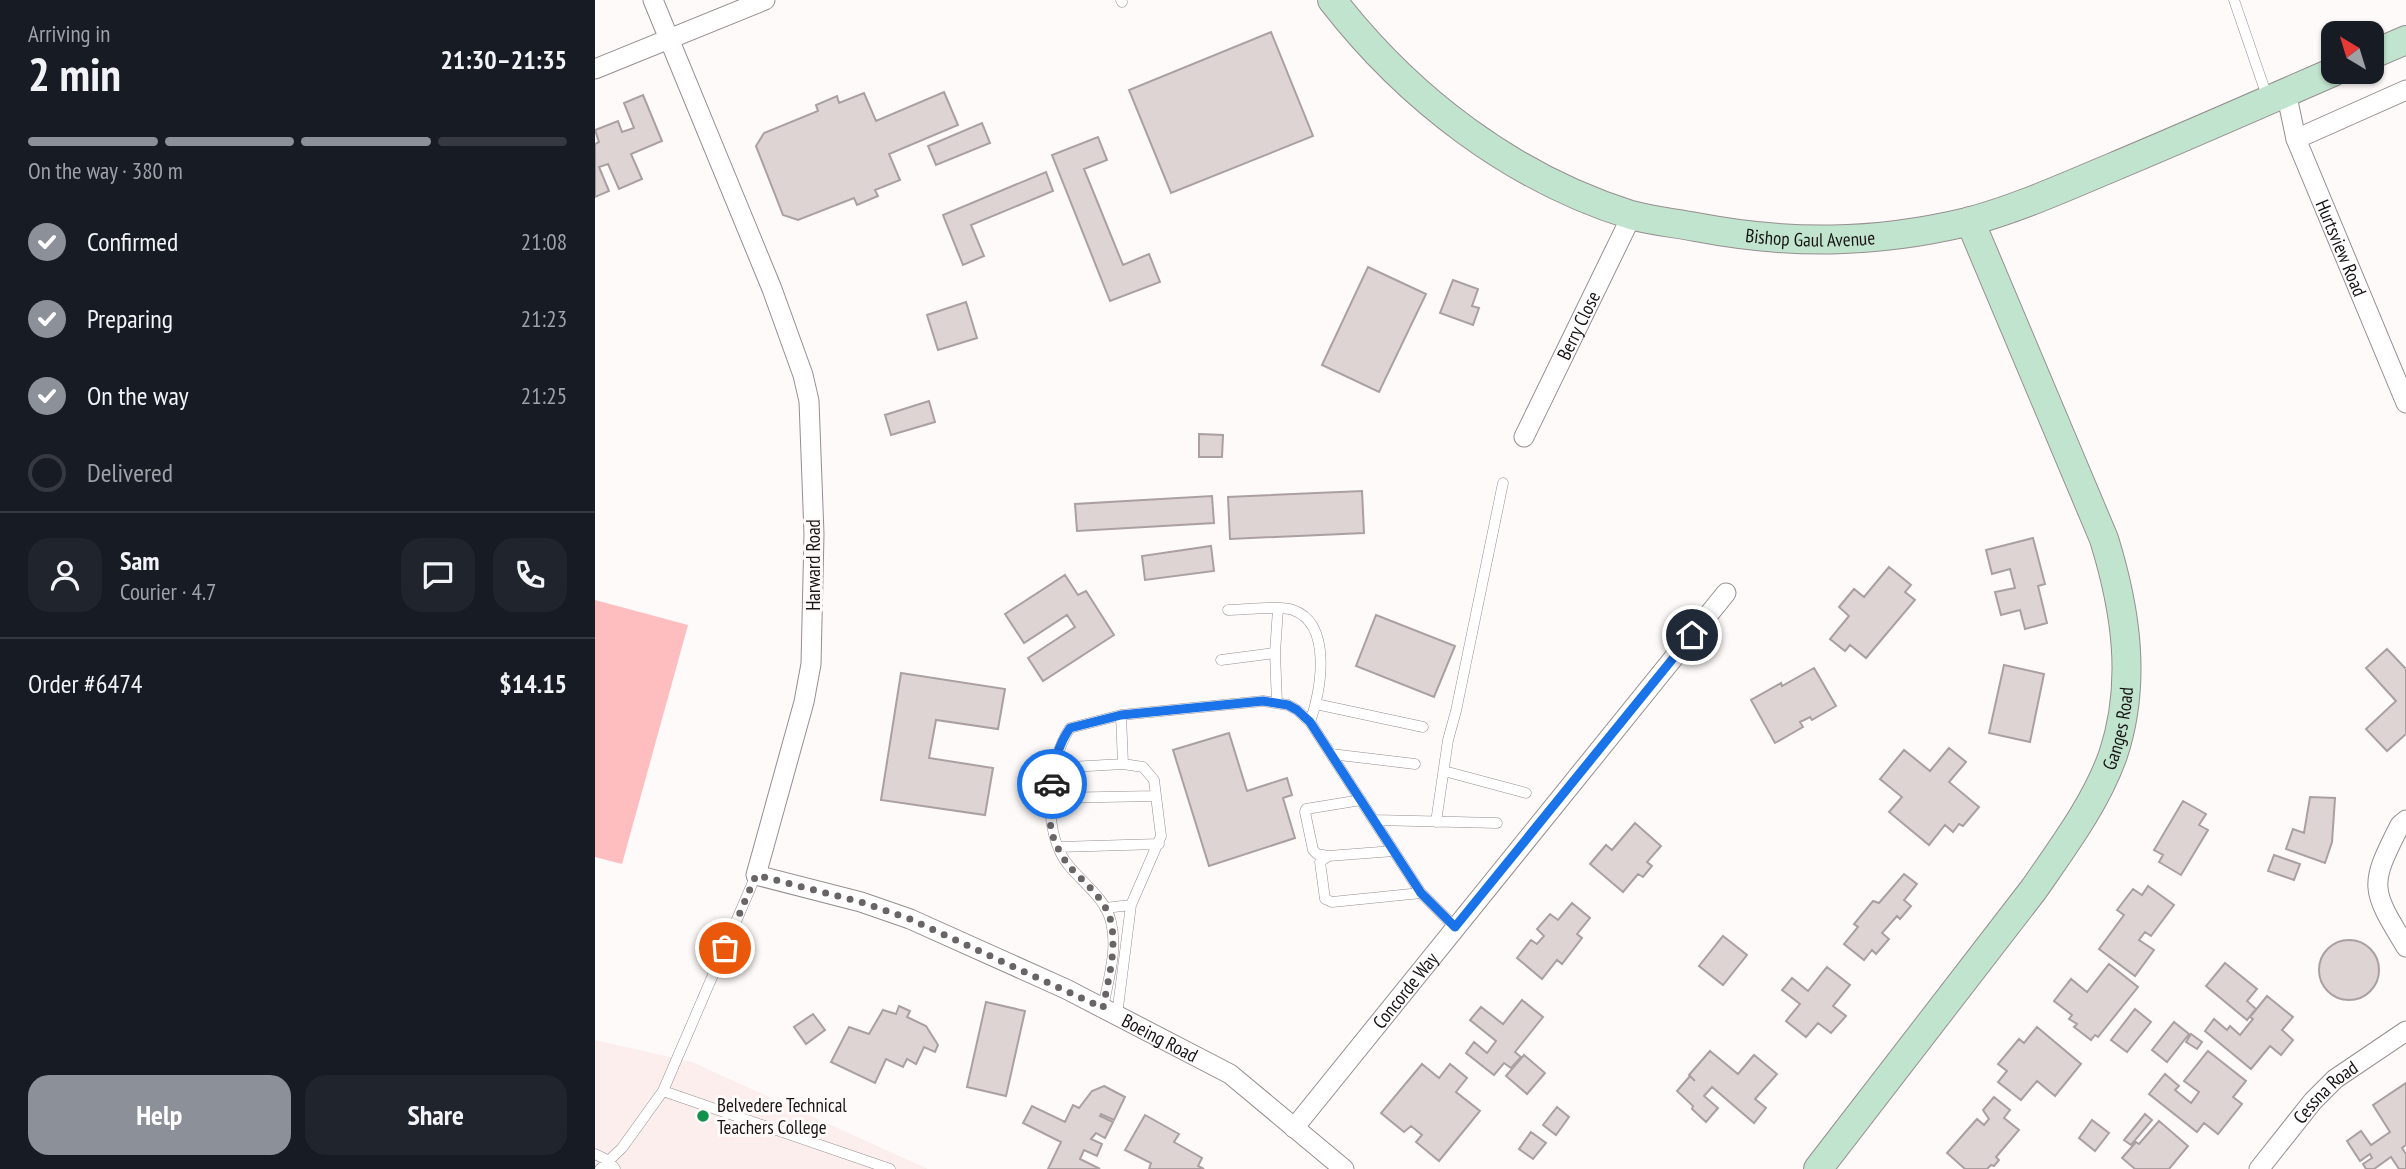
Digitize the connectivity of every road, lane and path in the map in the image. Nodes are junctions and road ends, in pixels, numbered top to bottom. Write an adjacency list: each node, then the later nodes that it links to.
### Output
1 (653, 0): 5 (street, Harward Road)
2 (765, 0): 5 (street)
3 (1332, 0): 13 (main road, Bishop Gaul Avenue)
4 (2234, 0): 11 (lane)
5 (669, 39): 8 (street); 45 (street, Harward Road)
6 (2406, 40): 7 (main road)
7 (2384, 49)
8 (595, 69)
9 (2321, 77): 11 (main road, Bishop Gaul Avenue)
10 (2406, 90): 12 (street)
11 (2278, 96): 12 (street, Hurtsview Road); 14 (main road, Bishop Gaul Avenue)
12 (2296, 139): 15 (street, Hurtsview Road)
13 (1632, 215): 14 (main road, Bishop Gaul Avenue); 16 (street, Berry Close)
14 (1970, 221): 60 (main road, Ganges Road)
15 (2406, 403)
16 (1524, 437)
17 (1503, 483): 32 (lane)
18 (1726, 593): 49 (street, Concorde Way)
19 (1278, 609): 20 (lane); 21 (lane); 24 (lane)
20 (1228, 610)
21 (1275, 653): 22 (lane); 23 (lane)
22 (1221, 660)
23 (1276, 703): 25 (lane); 26 (lane)
24 (1316, 704): 26 (lane); 27 (lane)
25 (1121, 715): 29 (lane); 31 (lane)
26 (1310, 722): 28 (lane)
27 (1423, 727)
28 (1331, 754): 30 (lane); 36 (lane)
29 (1122, 764): 31 (lane); 34 (lane)
30 (1415, 764)
31 (1053, 768): 35 (lane)
32 (1444, 772): 33 (lane); 39 (lane)
33 (1526, 793)
34 (1155, 796): 35 (lane); 41 (lane)
35 (1052, 798): 42 (lane)
36 (1360, 800): 37 (lane); 44 (lane)
37 (1375, 820): 39 (lane); 43 (lane)
38 (2406, 820): 50 (street)
39 (1436, 821): 40 (lane)
40 (1497, 823)
41 (1159, 844): 42 (lane); 47 (lane)
42 (1058, 848): 48 (lane)
43 (1394, 851): 44 (lane); 46 (lane)
44 (1328, 856): 46 (lane)
45 (756, 875): 51 (street, Boeing Road); 53 (lane, Harward Road)
46 (1421, 893): 49 (lane)
47 (1131, 905): 48 (lane); 51 (lane)
48 (1105, 908): 51 (lane)
49 (1455, 927): 54 (street, Concorde Way)
50 (2406, 947)
51 (1110, 1012): 54 (street, Boeing Road)
52 (2406, 1031): 61 (street, Cessna Road)
53 (663, 1091): 56 (lane, Harward Road); 58 (lane)
54 (1294, 1128): 59 (street, Boeing Road)
55 (595, 1154): 56 (lane)
56 (612, 1165): 57 (lane, Harward Road)
57 (600, 1169)
58 (890, 1169)
59 (1344, 1169)
60 (1818, 1169)
61 (2259, 1169)

